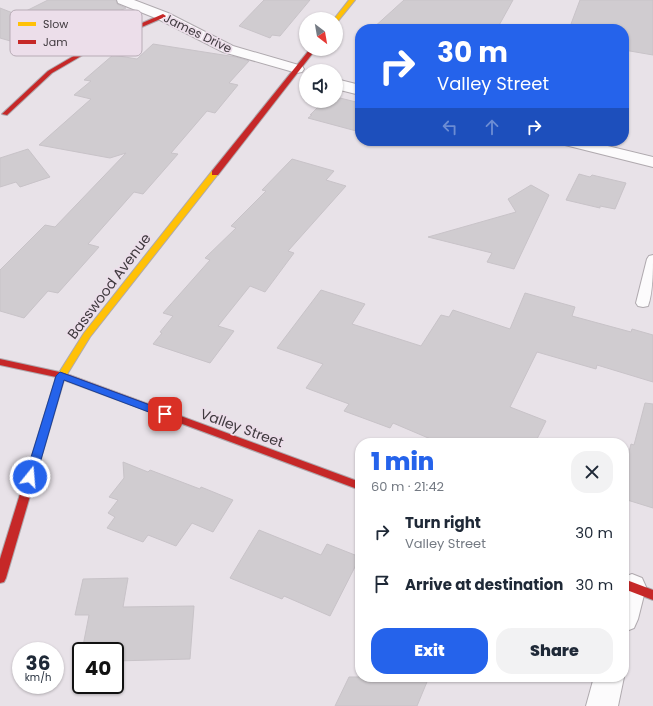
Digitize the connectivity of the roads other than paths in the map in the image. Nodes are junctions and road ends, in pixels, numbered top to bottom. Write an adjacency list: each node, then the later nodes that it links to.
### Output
1 (122, 0): 4 (street, James Drive)
2 (352, 0): 3 (street)
3 (342, 12)
4 (163, 16): 5 (street); 7 (street, James Drive)
5 (142, 25)
6 (77, 56): 10 (street)
7 (299, 73): 16 (street, Basswood Avenue)
8 (343, 86): 9 (street)
9 (355, 89)
10 (5, 114)
11 (587, 146): 12 (street)
12 (653, 162)
13 (653, 259): 14 (lane)
14 (644, 304)
15 (0, 362): 16 (street, Valley Street)
16 (60, 376): 17 (street, Valley Street); 18 (street, Basswood Avenue)
17 (355, 484)
18 (0, 578)
19 (636, 589): 20 (street)
20 (629, 606)
21 (608, 682): 22 (street)
22 (602, 706)

